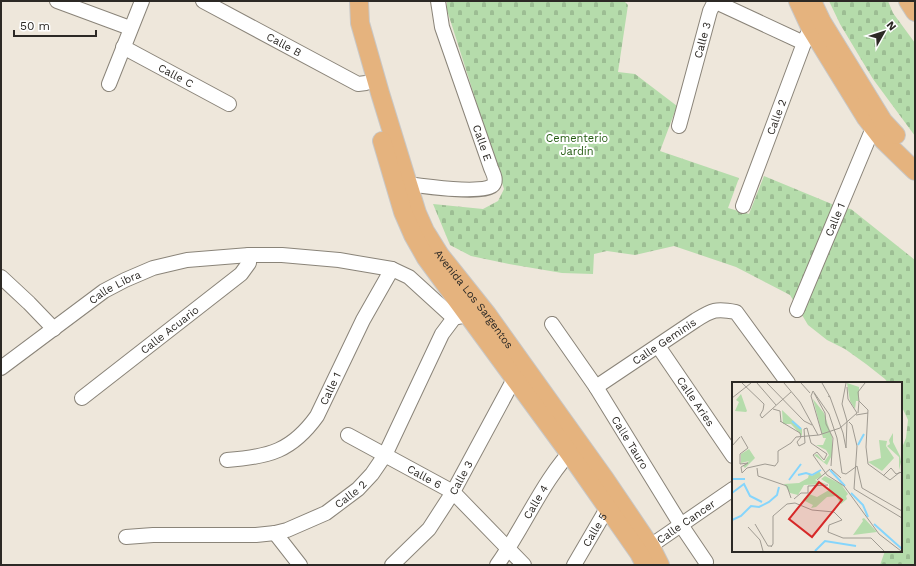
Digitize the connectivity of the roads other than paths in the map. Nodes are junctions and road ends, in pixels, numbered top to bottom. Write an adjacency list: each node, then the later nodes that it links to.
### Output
1 (57, 1): 11 (street)
2 (142, 1): 11 (street)
3 (203, 1): 14 (street, Calle B)
4 (348, 1): 14 (main road, Avenida Los Sargentos)
5 (359, 1): 14 (main road, Avenida Los Sargentos)
6 (438, 1): 21 (street, Calle E)
7 (798, 1): 12 (main road)
8 (812, 1): 12 (main road)
9 (908, 1): 10 (main road)
10 (915, 12)
11 (130, 28): 13 (street)
12 (812, 31): 17 (main road); 18 (street, Calle 3); 22 (street, Calle 2)
13 (124, 47): 15 (street); 16 (street, Calle C)
14 (371, 81): 21 (main road, Avenida Los Sargentos)
15 (109, 84)
16 (229, 104)
17 (878, 124): 19 (main road); 20 (main road); 26 (street, Calle 1)
18 (679, 126)
19 (915, 154)
20 (915, 171)
21 (400, 181): 27 (main road, Avenida Los Sargentos)
22 (743, 206)
23 (249, 255): 24 (street, Calle Libra); 29 (street, Calle Libra); 35 (street, Calle Acuario)
24 (392, 269): 27 (street, Calle Libra); 40 (street, Calle 1)
25 (1, 277): 29 (street)
26 (797, 310)
27 (468, 313): 32 (main road, Avenida Los Sargentos); 37 (main road, Avenida Los Sargentos); 38 (street, Calle 2)
28 (552, 324): 34 (street, Calle Tauro)
29 (54, 329): 31 (street, Calle Libra)
30 (658, 346): 33 (street, Calle Geminis); 34 (street, Calle Geminis); 39 (street, Calle Aries)
31 (1, 368)
32 (514, 379): 37 (main road, Avenida Los Sargentos); 42 (street, Calle 3)
33 (787, 382)
34 (596, 387): 44 (street, Calle Tauro)
35 (82, 398)
36 (348, 435): 38 (street, Calle 6)
37 (574, 448): 43 (main road, Avenida Los Sargentos); 47 (street, Calle 4)
38 (385, 455): 42 (street, Calle 6); 45 (street, Calle 2)
39 (732, 455)
40 (227, 460)
41 (732, 490): 44 (street, Calle Cancer)
42 (453, 492): 47 (street, Calle 6); 51 (street, Calle 3)
43 (611, 501): 48 (main road, Avenida Los Sargentos); 54 (street, Calle 5)
44 (681, 525): 48 (street, Calle Cancer); 49 (street, Calle Tauro)
45 (275, 533): 46 (street, Calle 2); 50 (street)
46 (126, 537)
47 (508, 550): 52 (street, Calle 4); 53 (street, Calle 6)
48 (645, 555): 55 (main road, Avenida Los Sargentos)
49 (706, 562)
50 (300, 565)
51 (392, 565)
52 (497, 565)
53 (524, 565)
54 (574, 565)
55 (660, 565)

